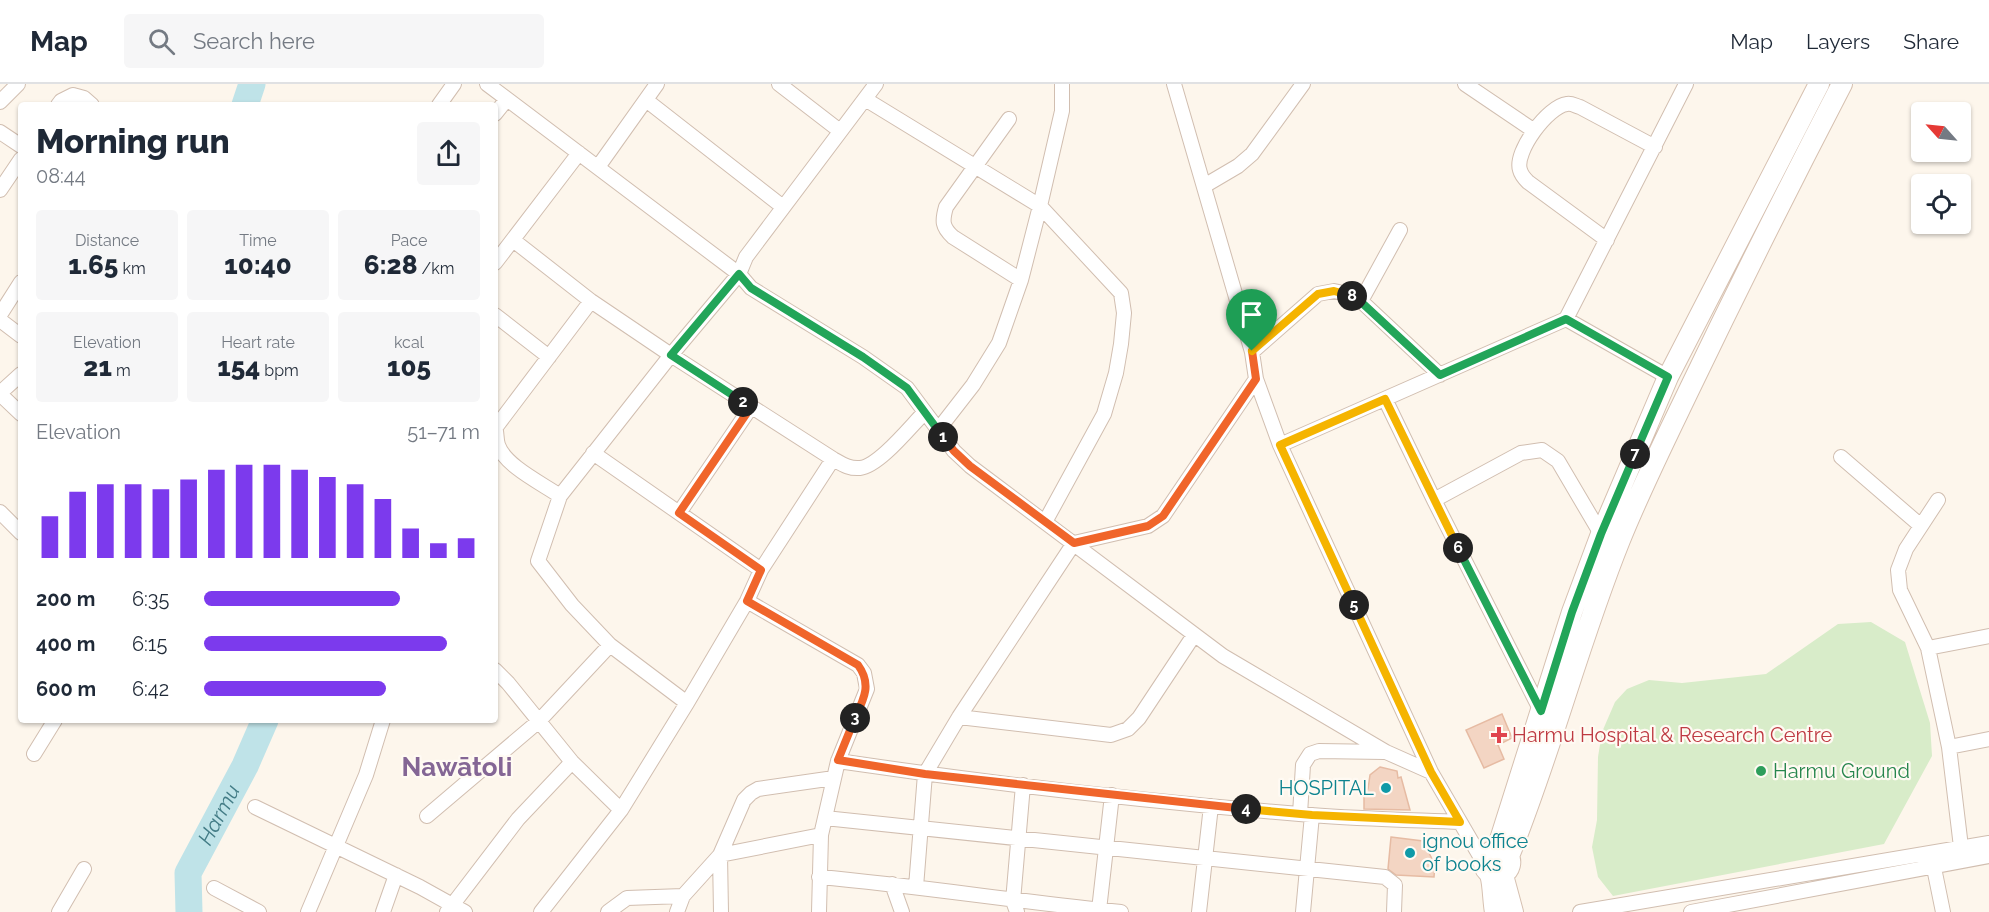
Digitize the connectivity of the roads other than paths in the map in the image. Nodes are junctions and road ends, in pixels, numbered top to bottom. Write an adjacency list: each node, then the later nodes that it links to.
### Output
1 (18, 84): 17 (street)
2 (454, 84): 20 (street)
3 (657, 84): 16 (street)
4 (779, 84): 24 (street)
5 (876, 84): 15 (street)
6 (1062, 84): 34 (street)
7 (1174, 84): 32 (street)
8 (1303, 84): 32 (street)
9 (1465, 84): 23 (street)
10 (1686, 84): 27 (street)
11 (1819, 84): 55 (main road)
12 (1842, 84): 121 (main road)
13 (493, 86): 14 (street)
14 (507, 99): 21 (street); 28 (street)
15 (865, 99): 24 (street); 30 (street)
16 (646, 100): 31 (street); 35 (street)
17 (0, 102)
18 (60, 102): 19 (street)
19 (89, 102)
20 (441, 102)
21 (498, 110)
22 (1009, 119): 30 (street)
23 (1533, 130): 27 (street); 38 (street)
24 (840, 131): 35 (street)
25 (0, 132): 26 (street)
26 (18, 144)
27 (1655, 147): 38 (street)
28 (579, 153): 31 (street); 37 (street)
29 (18, 163): 33 (street)
30 (975, 166): 34 (street); 41 (street)
31 (598, 167): 40 (street)
32 (1204, 186): 50 (street)
33 (0, 190)
34 (1040, 206): 41 (street); 74 (street)
35 (783, 207): 40 (street)
36 (1400, 230): 44 (street)
37 (513, 240): 39 (street); 43 (street)
38 (1607, 240): 47 (street)
39 (498, 259)
40 (739, 274): 51 (street); 61 (street)
41 (1021, 280): 63 (street)
42 (18, 287): 45 (street)
43 (591, 301): 51 (street); 52 (street)
44 (1360, 301): 50 (street); 53 (street)
45 (0, 315)
46 (498, 317): 52 (street)
47 (1566, 319): 53 (street); 55 (street)
48 (0, 320): 49 (street)
49 (18, 334)
50 (1252, 351): 56 (street)
51 (671, 355): 59 (street); 66 (street)
52 (549, 357): 62 (street)
53 (1440, 375): 58 (street)
54 (18, 377): 57 (street)
55 (1668, 377): 77 (main road)
56 (1256, 379): 65 (street); 78 (street)
57 (0, 393): 60 (street)
58 (1385, 399): 65 (street); 70 (street)
59 (751, 407): 68 (street); 73 (street)
60 (18, 411)
61 (924, 412): 63 (street); 68 (street)
62 (498, 424)
63 (938, 430): 74 (street)
64 (498, 445): 69 (street)
65 (1280, 445): 98 (street)
66 (593, 453): 69 (street); 73 (street)
67 (1841, 458): 75 (street)
68 (833, 459): 79 (street)
69 (560, 496): 83 (street)
70 (1434, 500): 77 (street); 87 (street)
71 (1938, 500): 75 (street)
72 (0, 512): 76 (street)
73 (679, 513): 79 (street)
74 (1045, 522): 78 (street)
75 (1921, 526): 84 (street)
76 (18, 530)
77 (1601, 534): 87 (main road)
78 (1074, 543): 81 (street); 88 (street)
79 (761, 570): 80 (street)
80 (747, 601): 86 (street); 96 (street)
81 (1194, 634): 88 (street); 94 (street)
82 (1989, 636): 84 (street)
83 (610, 645): 86 (street); 89 (street)
84 (1928, 648): 93 (street)
85 (498, 673): 89 (street)
86 (687, 703): 105 (street)
87 (1541, 711): 121 (main road)
88 (959, 717): 99 (street)
89 (539, 720): 97 (street); 107 (street)
90 (53, 723): 95 (street)
91 (382, 723): 114 (street)
92 (1989, 739): 93 (street)
93 (1949, 747): 115 (street)
94 (1386, 752): 98 (street); 106 (street)
95 (34, 754)
96 (838, 760): 99 (street); 100 (street)
97 (572, 762): 105 (street); 131 (street)
98 (1431, 772): 109 (street)
99 (925, 774): 101 (street); 110 (street)
100 (834, 778): 108 (street); 117 (street)
101 (1023, 785): 102 (street); 112 (street)
102 (1112, 795): 103 (street); 116 (street)
103 (1211, 806): 106 (street); 119 (street)
104 (255, 807): 114 (street)
105 (621, 810): 138 (street)
106 (1306, 815): 109 (street); 122 (street)
107 (427, 816)
108 (825, 818): 110 (street); 111 (street)
109 (1460, 822): 121 (street)
110 (921, 828): 112 (street); 127 (street)
111 (821, 836): 117 (street); 125 (street)
112 (1018, 838): 116 (street); 130 (street)
113 (1989, 843): 115 (street)
114 (336, 847): 124 (street); 136 (street)
115 (1961, 847): 120 (street)
116 (1106, 848): 119 (street); 133 (street)
117 (720, 855): 129 (street); 140 (street)
118 (1989, 856): 120 (street)
119 (1205, 858): 122 (street); 144 (street)
120 (1932, 859): 149 (street); 150 (street); 151 (street)
121 (1497, 863): 147 (main road); 148 (main road)
122 (1307, 868): 145 (street); 146 (street)
123 (84, 869): 134 (street)
124 (396, 875): 131 (street); 137 (street)
125 (819, 877): 126 (street); 141 (street)
126 (892, 884): 127 (street); 142 (street)
127 (916, 887): 130 (street)
128 (214, 888): 135 (street)
129 (683, 896): 132 (street); 139 (street)
130 (1015, 907): 133 (street)
131 (456, 909)
132 (612, 910)
133 (1099, 910): 143 (street)
134 (59, 912)
135 (260, 912)
136 (308, 912)
137 (383, 912)
138 (541, 912)
139 (677, 912)
140 (721, 912)
141 (819, 912)
142 (902, 912)
143 (1121, 912)
144 (1199, 912)
145 (1303, 912)
146 (1394, 912)
147 (1495, 912)
148 (1513, 912)
149 (1580, 912)
150 (1695, 912)
151 (1943, 912)

